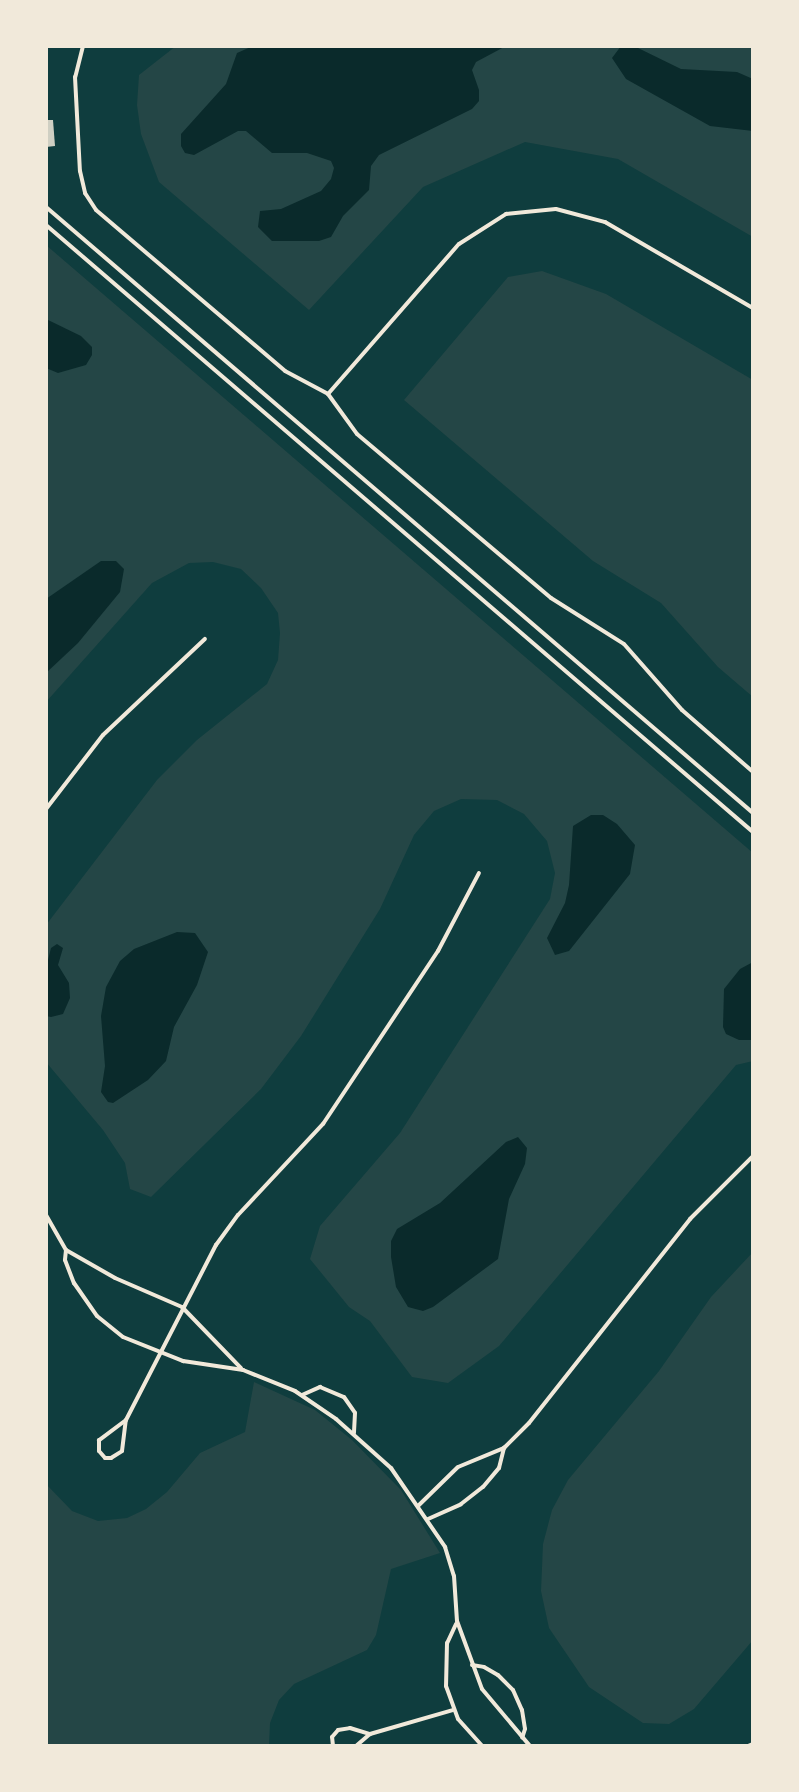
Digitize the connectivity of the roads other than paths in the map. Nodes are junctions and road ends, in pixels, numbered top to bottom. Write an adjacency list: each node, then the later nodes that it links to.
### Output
1 (83, 46): 5 (street)
2 (46, 207): 9 (street)
3 (46, 225): 10 (street)
4 (753, 308): 5 (street)
5 (328, 394): 7 (street)
6 (205, 639): 8 (street)
7 (753, 772)
8 (46, 809)
9 (753, 813)
10 (753, 832)
11 (479, 873): 15 (street)
12 (753, 1156): 21 (street)
13 (46, 1215): 14 (street)
14 (66, 1250): 15 (street); 16 (street)
15 (182, 1307): 16 (street); 17 (street)
16 (159, 1352): 17 (street); 19 (street)
17 (243, 1370): 18 (street)
18 (302, 1395): 20 (street); 20 (street)
19 (126, 1420): 19 (street)
20 (354, 1433): 22 (street)
21 (504, 1448): 22 (street); 23 (street)
22 (419, 1505): 23 (street)
23 (428, 1519): 24 (street)
24 (457, 1621): 25 (street); 26 (street)
25 (472, 1665): 28 (street); 28 (street)
26 (453, 1710): 27 (street); 31 (street)
27 (370, 1734): 29 (street); 30 (street)
28 (522, 1738): 32 (street)
29 (333, 1746)
30 (356, 1746)
31 (482, 1746)
32 (530, 1746)

